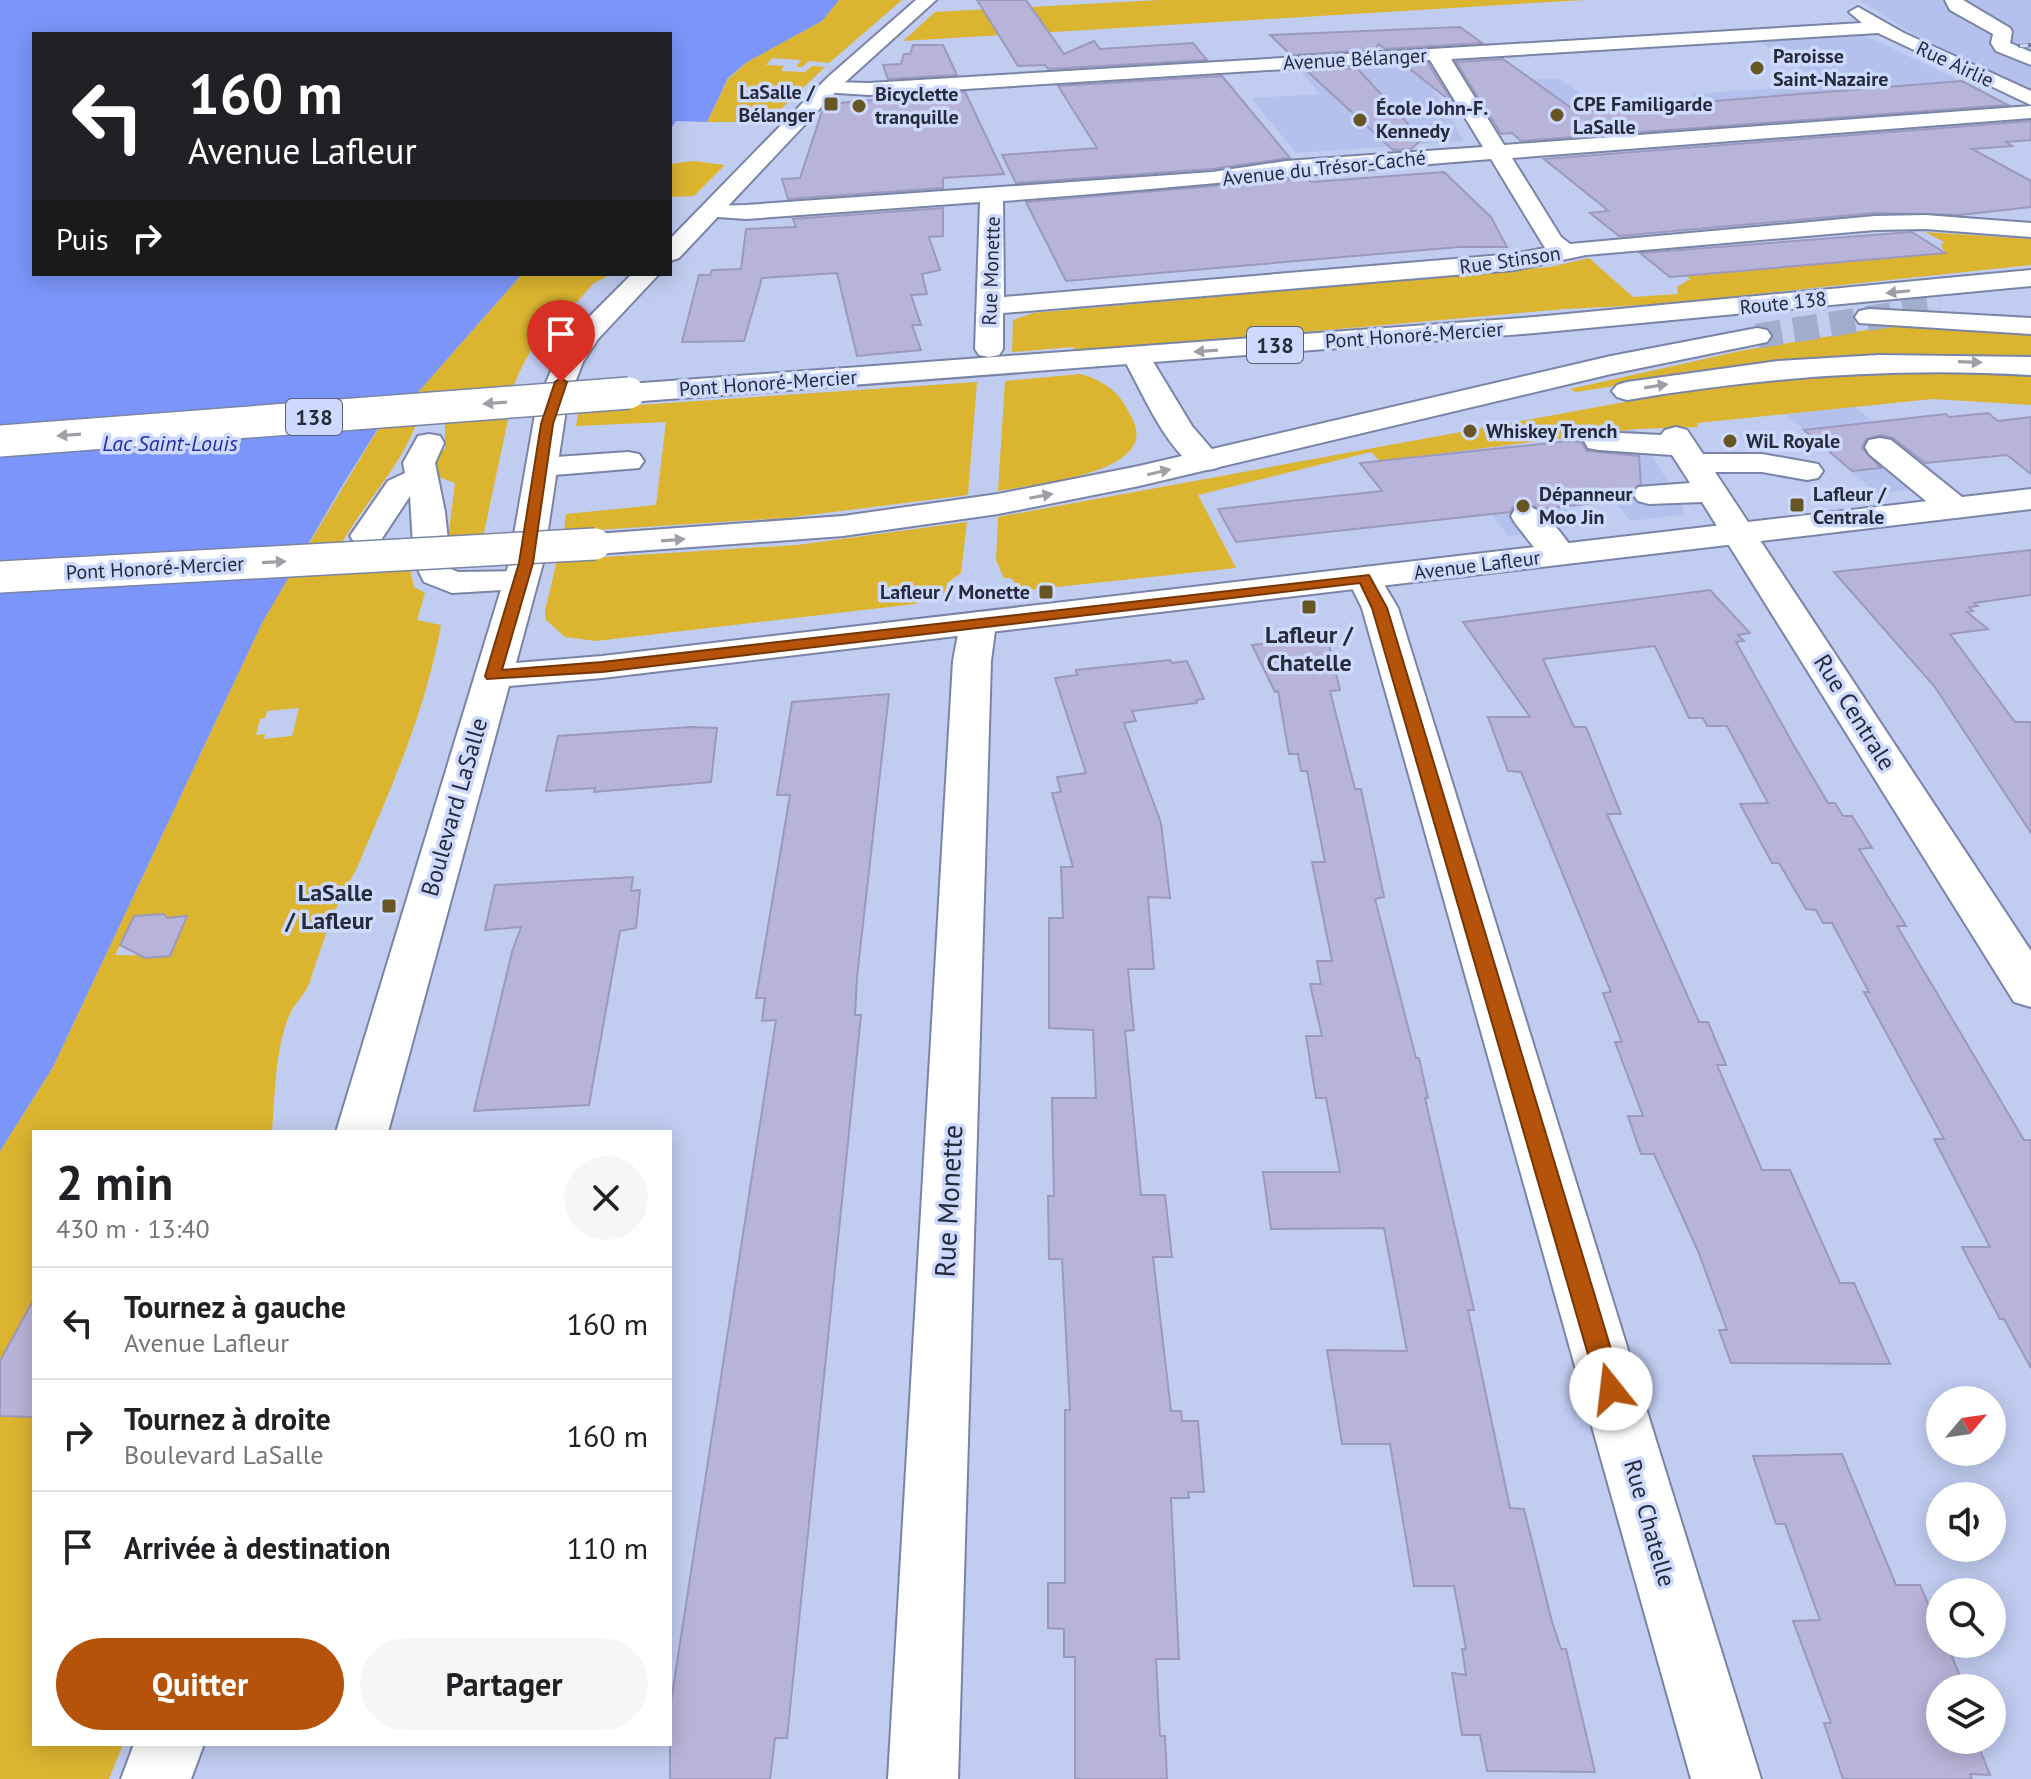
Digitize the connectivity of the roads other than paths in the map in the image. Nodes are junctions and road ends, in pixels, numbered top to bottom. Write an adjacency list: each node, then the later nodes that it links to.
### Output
1 (927, 0): 8 (main road)
2 (1839, 0): 4 (main road, Rue Airlie)
3 (1954, 0): 6 (main road)
4 (1881, 27): 5 (main road, Avenue Bélanger); 7 (main road, Rue Airlie)
5 (1435, 54): 8 (main road, Avenue Bélanger); 11 (main road)
6 (2028, 56): 7 (main road)
7 (1948, 61): 9 (main road, Rue Airlie)
8 (829, 88): 13 (main road)
9 (2031, 99)
10 (2031, 112): 11 (main road, Avenue du Trésor-Caché)
11 (1499, 152): 12 (main road, Avenue du Trésor-Caché); 16 (main road)
12 (990, 195): 13 (main road, Avenue du Trésor-Caché); 20 (main road, Rue Monette)
13 (712, 211): 15 (main road)
14 (2031, 230): 16 (main road, Rue Stinson)
15 (672, 251)
16 (1566, 252): 20 (main road, Rue Stinson)
17 (644, 276): 36 (main road, Boulevard LaSalle)
18 (2031, 278): 22 (main road, Route 138 / 138, one-way to 22)
19 (2031, 295): 21 (main road)
20 (989, 306): 25 (main road, Rue Monette)
21 (1940, 307)
22 (1535, 325): 23 (main road); 26 (main road, Pont Honoré-Mercier / 138, one-way to 26)
23 (2031, 326)
24 (1757, 336): 28 (main road, Route 138)
25 (989, 349)
26 (1136, 356): 29 (main road, Pont Honoré-Mercier / 138, one-way to 29, bridge); 34 (main road)
27 (2031, 366): 28 (main road, one-way to 27)
28 (1354, 425): 34 (main road, Pont Honoré-Mercier)
29 (0, 441)
30 (1599, 441): 32 (main road)
31 (429, 443): 38 (main road)
32 (1684, 448): 37 (main road); 39 (main road, Rue Centrale)
33 (628, 461): 36 (main road)
34 (1206, 461): 47 (main road, Pont Honoré-Mercier, one-way to 34, bridge)
35 (1881, 461): 42 (main road)
36 (542, 467): 49 (main road, Boulevard LaSalle)
37 (1807, 471)
38 (422, 477): 45 (main road); 49 (main road)
39 (1711, 492): 40 (main road); 44 (main road, Rue Centrale)
40 (1649, 494)
41 (2031, 499): 42 (main road, Avenue Lafleur)
42 (1941, 510): 44 (main road, Avenue Lafleur)
43 (1527, 516): 46 (main road)
44 (1742, 534): 46 (main road, Avenue Lafleur); 52 (main road, Rue Centrale)
45 (367, 536)
46 (1560, 555): 48 (main road, Avenue Lafleur)
47 (0, 577)
48 (1364, 578): 50 (main road, Avenue Lafleur); 57 (main road, Rue Chatelle)
49 (520, 581): 51 (main road, Boulevard LaSalle)
50 (978, 623): 51 (main road, Avenue Lafleur); 56 (main road, Rue Monette)
51 (493, 676): 53 (main road, Boulevard LaSalle)
52 (2031, 989)
53 (363, 1130)
54 (168, 1746): 55 (main road)
55 (156, 1779)
56 (923, 1779)
57 (1726, 1779)

